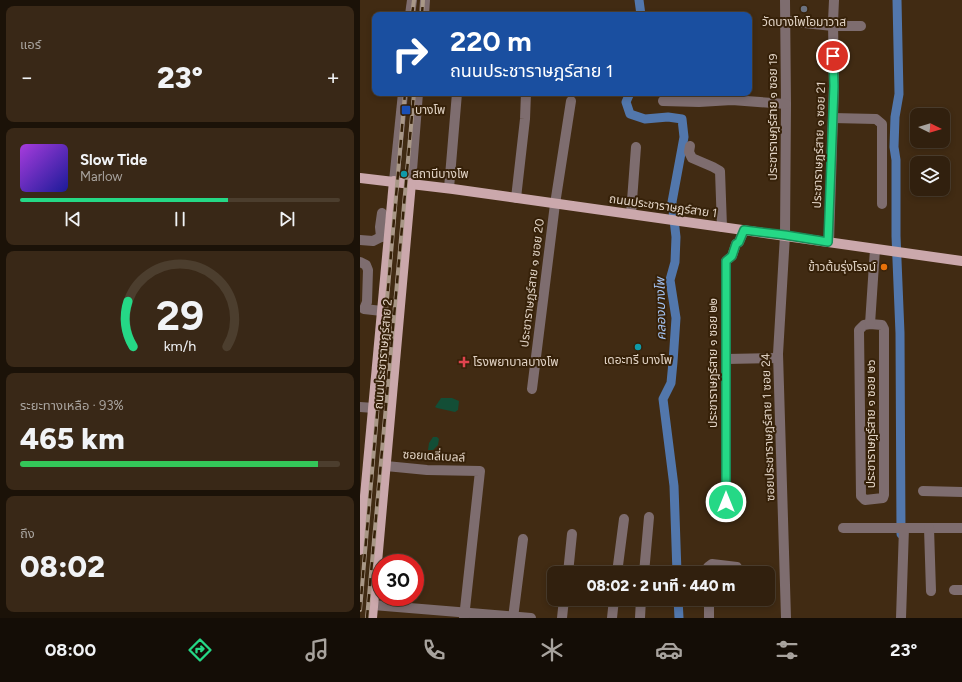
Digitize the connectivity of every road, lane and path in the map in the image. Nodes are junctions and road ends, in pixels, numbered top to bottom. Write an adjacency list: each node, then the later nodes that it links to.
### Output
1 (412, 0): 5 (street)
2 (425, 0): 6 (street)
3 (785, 0): 7 (street, ประชาราษฎร์สาย ๑ ซอย 19)
4 (834, 0): 8 (street, ประชาราษฎร์สาย ๑ ซอย 21)
5 (410, 12)
6 (424, 12)
7 (785, 21): 8 (street); 16 (street, ประชาราษฎร์สาย ๑ ซอย 19)
8 (833, 26): 9 (street); 17 (street, ประชาราษฎร์สาย ๑ ซอย 21)
9 (861, 26)
10 (403, 96): 21 (street, ถนนประชาราษฎร์สาย 2)
11 (418, 96): 22 (street, ถนนประชาราษฎร์สาย 2)
12 (457, 96): 23 (street)
13 (526, 96): 24 (street)
14 (571, 101): 25 (street, ประชาราษฎร์สาย ๑ ซอย 20)
15 (663, 101): 16 (street)
16 (786, 104): 31 (street, ประชาราษฎร์สาย ๑ ซอย 19)
17 (833, 118): 26 (street); 34 (street, ประชาราษฎร์สาย ๑ ซอย 21)
18 (690, 146): 29 (street)
19 (636, 147): 28 (street)
20 (360, 178): 21 (main road, ถนนประชาราษฎร์สาย 1)
21 (394, 181): 22 (main road, ถนนประชาราษฎร์สาย 1); 32 (main road, ถนนประชาราษฎร์สาย 2)
22 (412, 183): 23 (main road, ถนนประชาราษฎร์สาย 1); 47 (main road, ถนนประชาราษฎร์สาย 2)
23 (449, 188): 24 (main road, ถนนประชาราษฎร์สาย 1)
24 (516, 198): 25 (main road, ถนนประชาราษฎร์สาย 1)
25 (555, 204): 28 (main road, ถนนประชาราษฎร์สาย 1); 43 (street, ประชาราษฎร์สาย ๑ ซอย 20)
26 (882, 204)
27 (382, 213): 32 (street)
28 (631, 214): 29 (main road, ถนนประชาราษฎร์สาย 1)
29 (722, 227): 30 (main road, ถนนประชาราษฎร์สาย 1)
30 (744, 230): 31 (main road, ถนนประชาราษฎร์สาย 1); 42 (street, ประชาราษฎร์สาย ๑ ซอย ๒๒)
31 (785, 235): 34 (main road, ถนนประชาราษฎร์สาย 1); 41 (street, ซอยประชาราษฎร์สาย 1 ซอย 24)
32 (385, 237): 33 (street); 38 (main road, ถนนประชาราษฎร์สาย 2)
33 (360, 240)
34 (828, 242): 35 (main road, ถนนประชาราษฎร์สาย 1)
35 (875, 249): 36 (main road, ถนนประชาราษฎร์สาย 1); 40 (street)
36 (962, 261)
37 (360, 262): 39 (street)
38 (382, 311): 39 (street); 45 (main road, ถนนประชาราษฎร์สาย 2)
39 (362, 312)
40 (870, 324): 40 (street, ประชาราษฎร์สาย ๑ ซอย ๒๖)
41 (778, 358): 42 (street); 81 (street, ซอยประชาราษฎร์สาย 1 ซอย 24)
42 (726, 359): 50 (street, ประชาราษฎร์สาย ๑ ซอย ๒๒)
43 (532, 388)
44 (360, 407): 45 (street)
45 (374, 408): 46 (main road, ถนนประชาราษฎร์สาย 2)
46 (367, 464): 47 (main road); 59 (main road, ถนนประชาราษฎร์สาย 2)
47 (386, 466): 60 (main road, ถนนประชาราษฎร์สาย 2); 73 (street, ซอยเดลี่เบลล์)
48 (923, 491): 49 (street)
49 (962, 492)
50 (726, 502)
51 (649, 517): 63 (street)
52 (624, 519): 62 (street)
53 (843, 528): 54 (street)
54 (900, 528): 55 (street); 82 (street)
55 (929, 528): 56 (street); 66 (street)
56 (962, 528)
57 (572, 534): 61 (street)
58 (523, 540): 74 (street)
59 (360, 550)
60 (378, 554)
61 (569, 566)
62 (618, 566)
63 (645, 566)
64 (709, 566): 65 (street)
65 (729, 566)
66 (931, 591)
67 (374, 606): 75 (main road, ถนนประชาราษฎร์สาย 2)
68 (383, 606): 73 (street)
69 (563, 606): 77 (street)
70 (613, 606): 78 (street)
71 (641, 606): 79 (street)
72 (709, 606): 80 (street)
73 (465, 615): 74 (street)
74 (513, 617): 76 (street)
75 (372, 618)
76 (531, 618)
77 (562, 618)
78 (612, 618)
79 (640, 618)
80 (709, 618)
81 (786, 618)
82 (901, 618)

